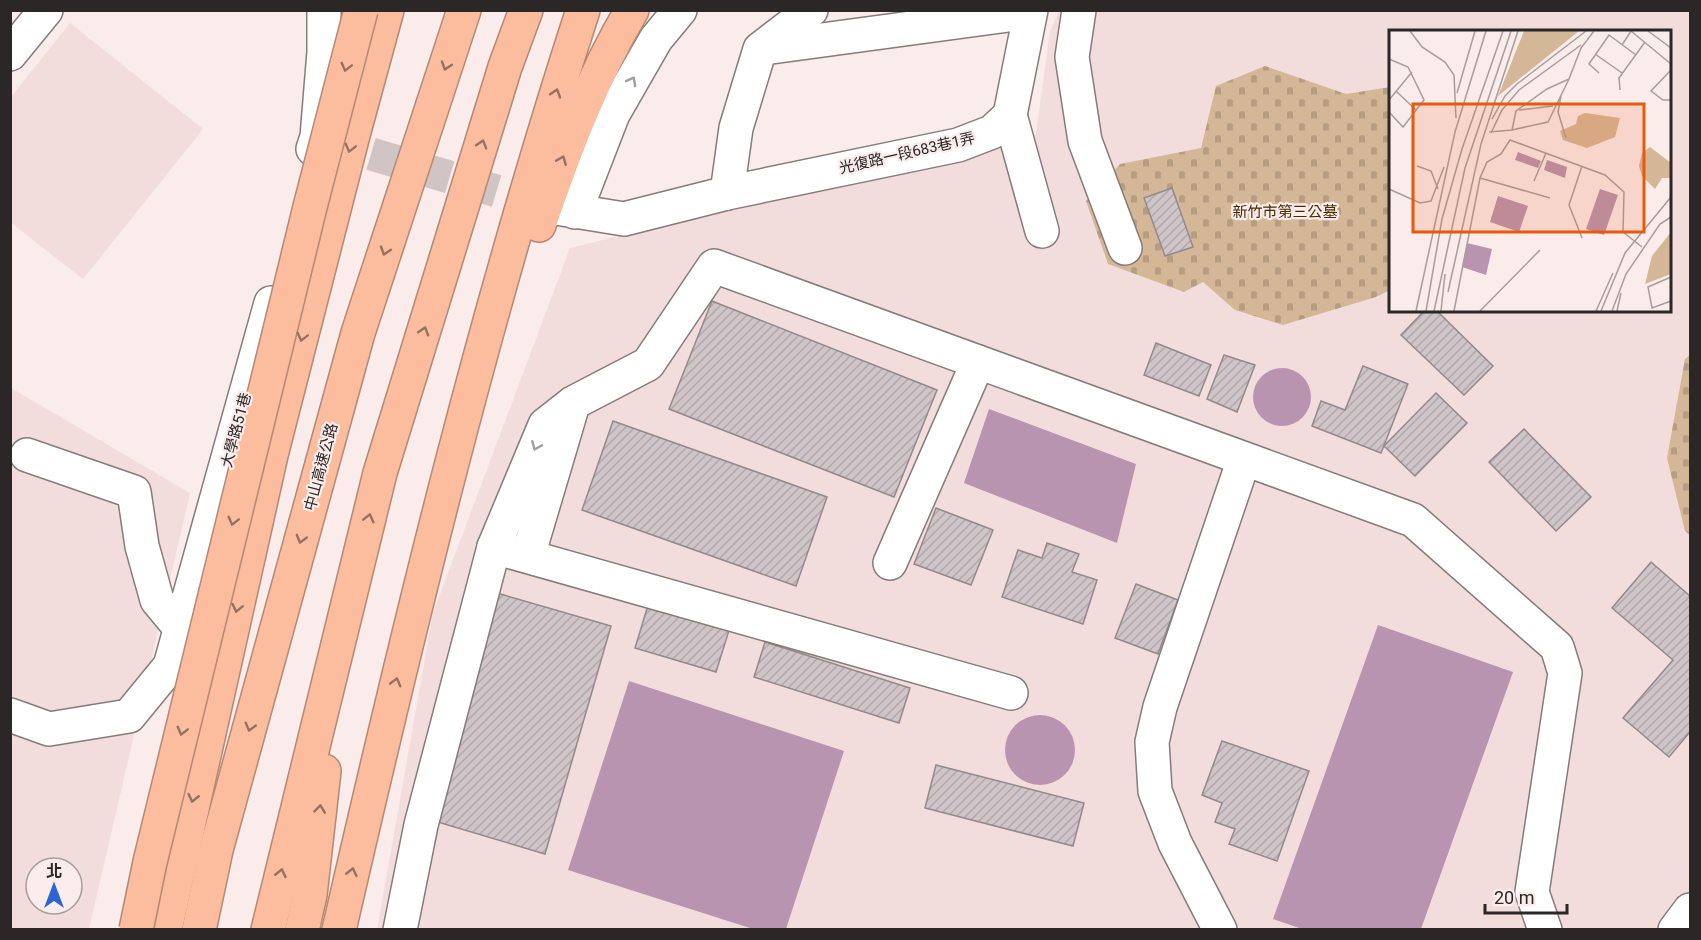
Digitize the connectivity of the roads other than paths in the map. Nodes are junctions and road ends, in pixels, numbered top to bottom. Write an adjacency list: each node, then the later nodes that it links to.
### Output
1 (46, 10): 13 (street)
2 (324, 10): 27 (street, 大學路51巷)
3 (360, 10): 33 (highway, one-way to 33, bridge)
4 (387, 10): 34 (highway, one-way to 34)
5 (464, 10): 35 (highway, 中山高速公路, one-way to 35)
6 (526, 10): 28 (highway, one-way to 6)
7 (583, 10): 23 (highway, one-way to 7)
8 (632, 10): 23 (highway, one-way to 8)
9 (680, 10): 16 (street, 光復路一段683巷1弄, one-way to 9)
10 (811, 10): 14 (street)
11 (1079, 10): 18 (street)
12 (1030, 11): 14 (street); 15 (street)
13 (14, 43)
14 (760, 48): 16 (street)
15 (1010, 115): 16 (street, 光復路一段683巷1弄); 17 (street)
16 (728, 193)
17 (1042, 231)
18 (1125, 248)
19 (978, 362): 20 (street); 22 (street); 26 (street)
20 (573, 403): 24 (street, one-way to 24); 25 (street)
21 (27, 455): 27 (street)
22 (1244, 459): 40 (street); 41 (street)
23 (446, 493): 38 (highway, one-way to 23)
24 (494, 547): 25 (street); 39 (street)
25 (528, 556): 29 (street)
26 (890, 563)
27 (181, 629): 30 (street, 大學路51巷)
28 (340, 636): 36 (highway, one-way to 28); 37 (highway, one-way to 28)
29 (1011, 693)
30 (10, 715)
31 (1690, 910): 42 (street)
32 (1690, 915): 42 (street)
33 (136, 930)
34 (165, 930)
35 (199, 930)
36 (268, 930)
37 (302, 930)
38 (339, 930)
39 (400, 930)
40 (1220, 930)
41 (1545, 930)
42 (1676, 930)

